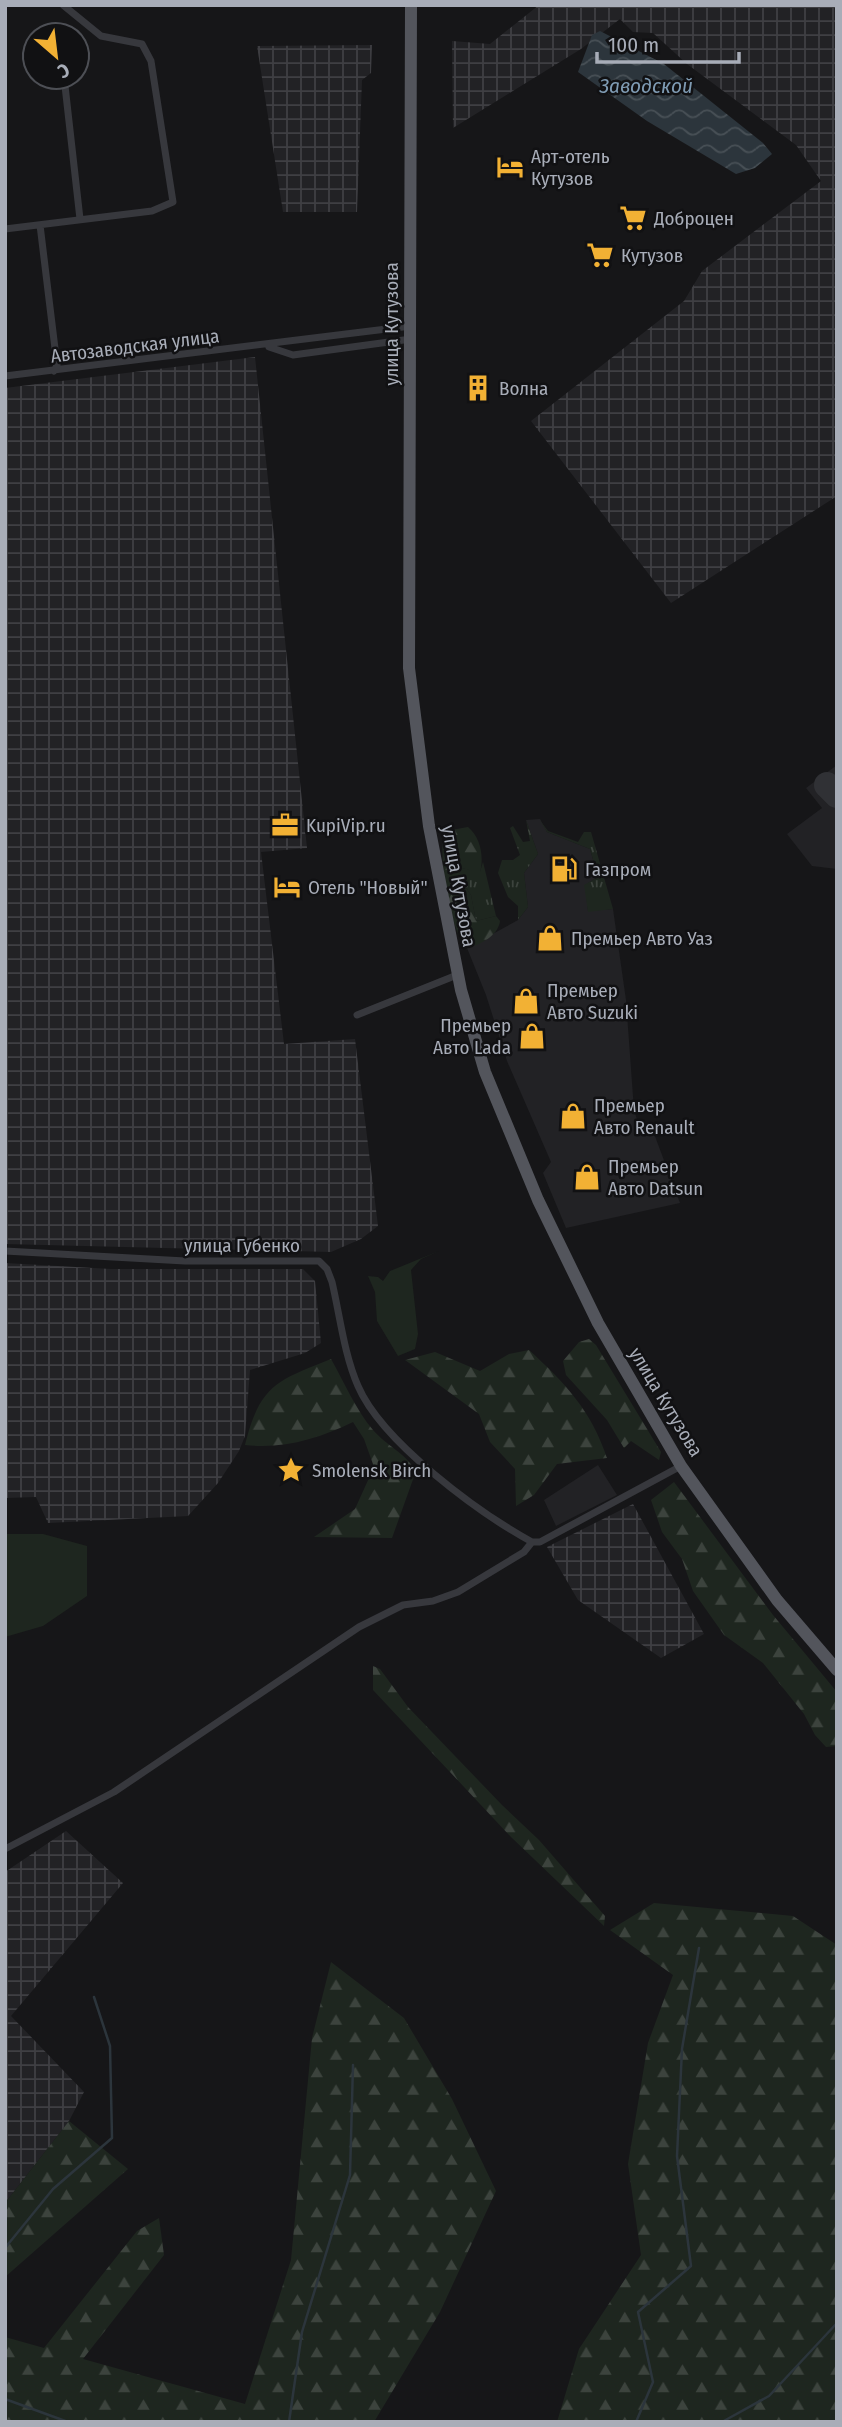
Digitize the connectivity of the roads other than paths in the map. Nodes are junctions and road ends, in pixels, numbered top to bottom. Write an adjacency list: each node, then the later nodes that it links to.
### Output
1 (63, 5): 4 (street)
2 (411, 5): 7 (main road, улица Кутузова)
3 (66, 91): 4 (street)
4 (80, 219): 5 (street)
5 (40, 225): 6 (street); 9 (street)
6 (5, 229)
7 (411, 333): 8 (street, Автозаводская улица); 8 (street, Автозаводская улица); 11 (main road, улица Кутузова)
8 (268, 346): 9 (street, Автозаводская улица)
9 (54, 371): 10 (street, Автозаводская улица)
10 (5, 376)
11 (457, 975): 12 (street); 14 (main road, улица Кутузова)
12 (357, 1015)
13 (5, 1251): 15 (street, улица Губенко)
14 (681, 1466): 15 (street); 16 (main road, улица Кутузова)
15 (532, 1542): 17 (street)
16 (837, 1670)
17 (5, 1849)

